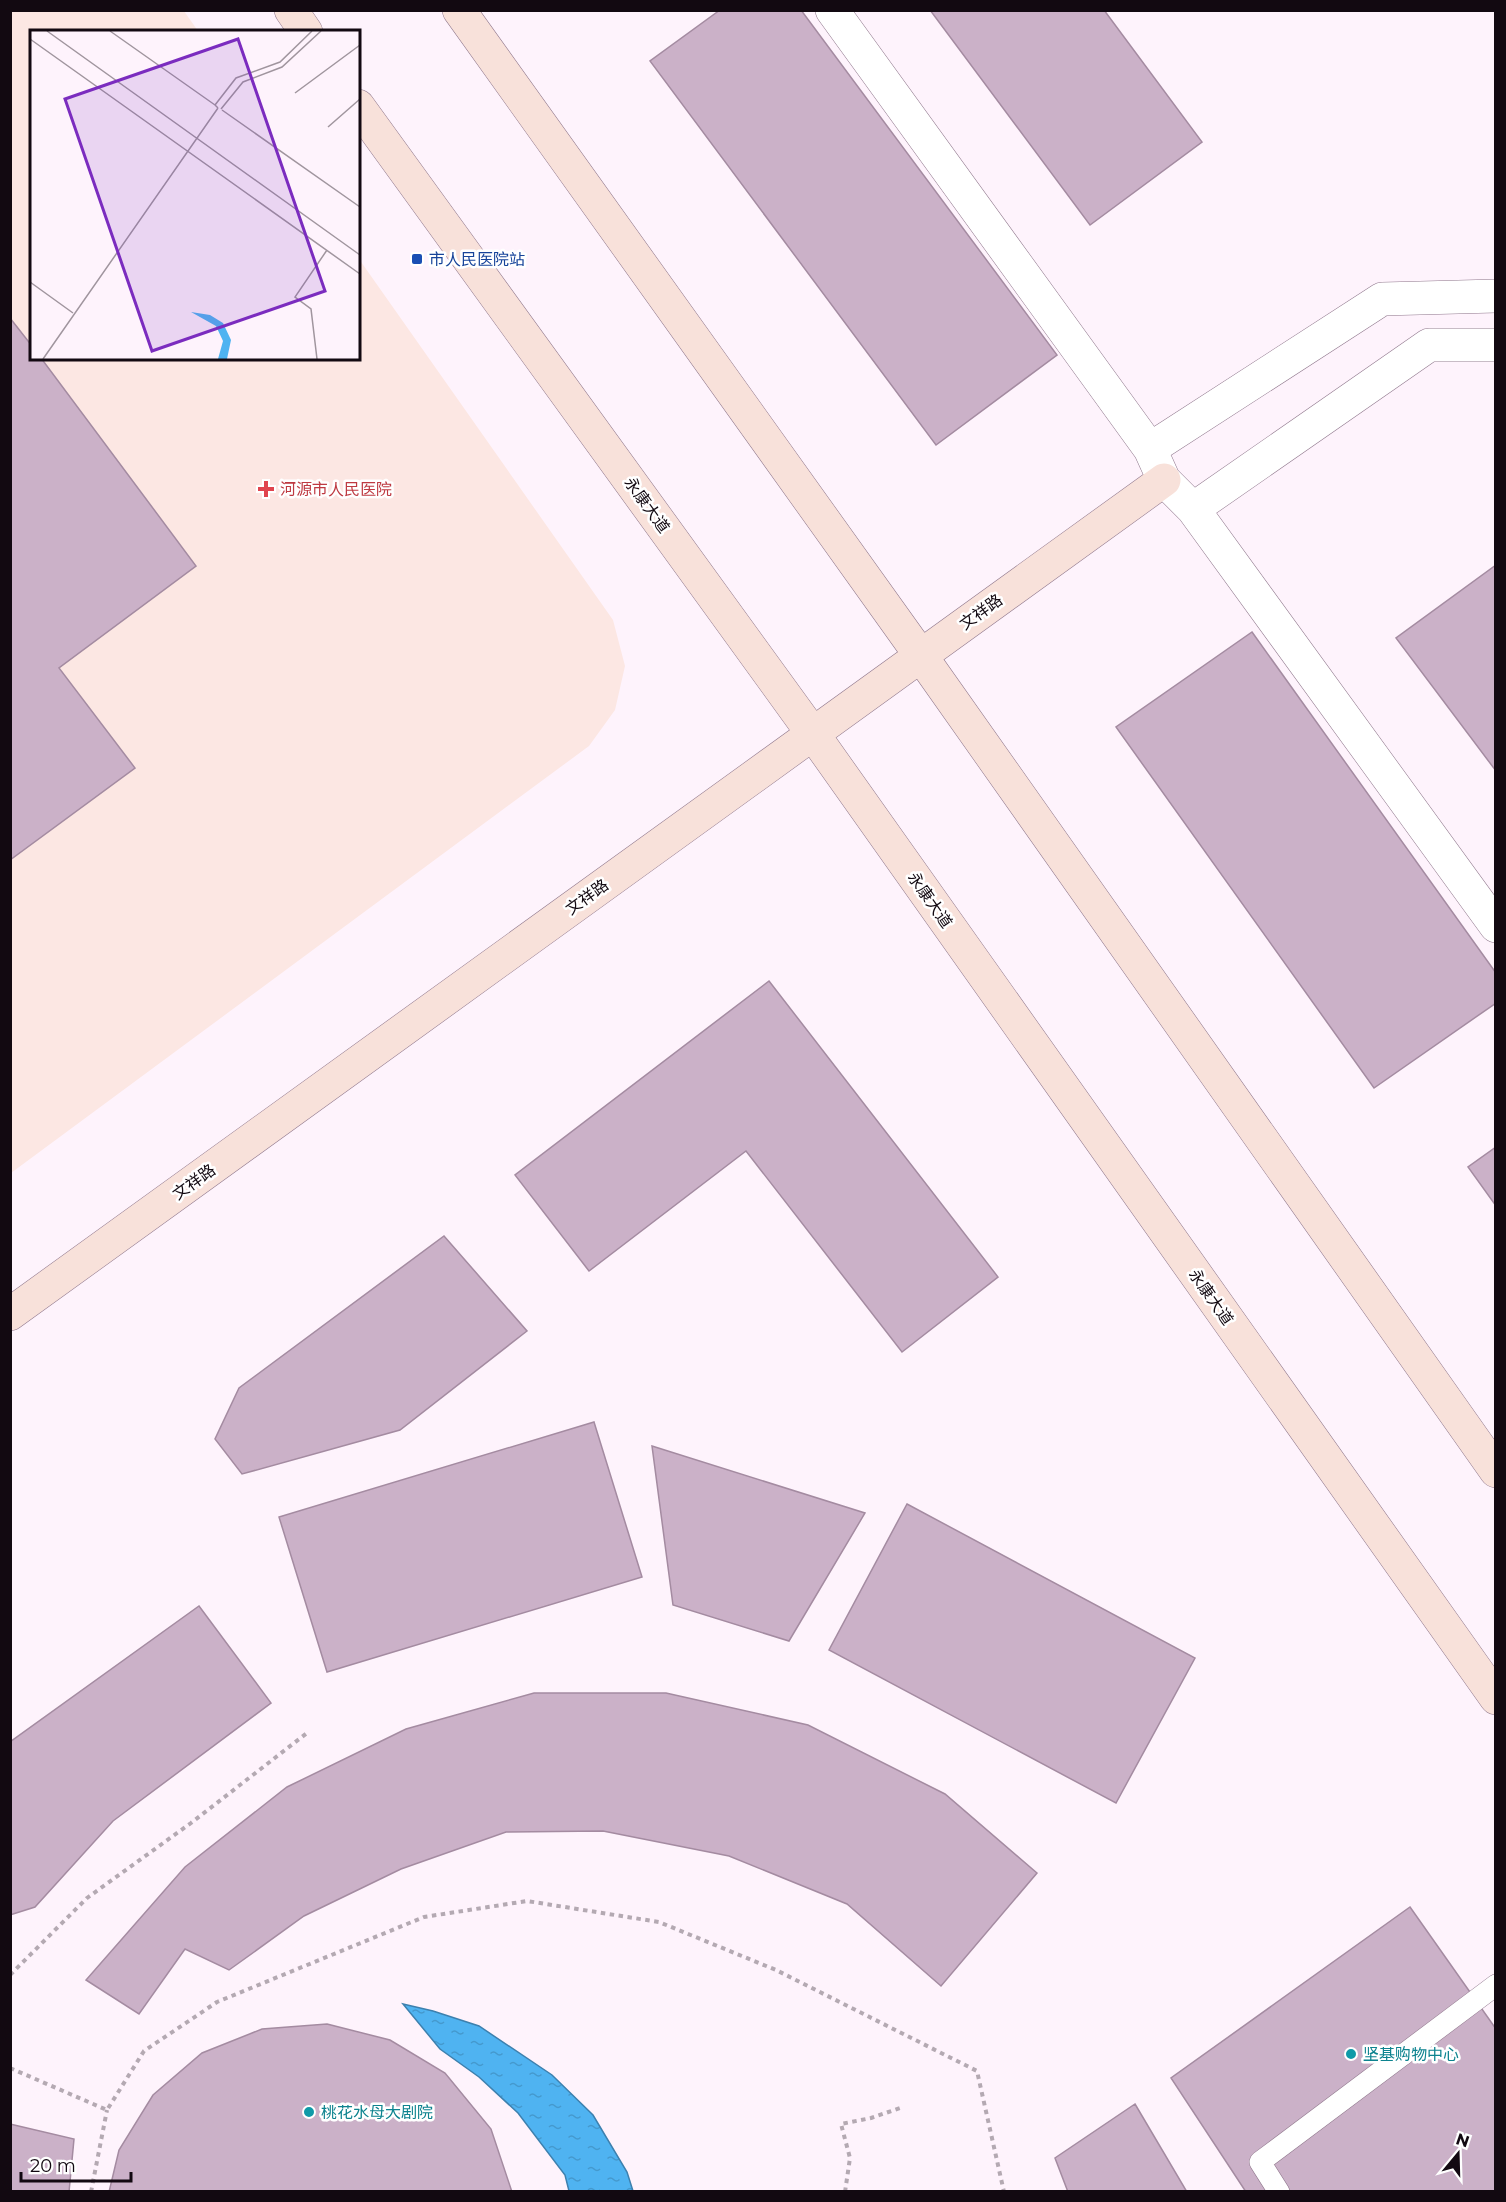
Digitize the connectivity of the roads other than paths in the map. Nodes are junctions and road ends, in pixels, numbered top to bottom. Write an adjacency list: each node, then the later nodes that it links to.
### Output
1 (291, 10): 4 (main road)
2 (459, 10): 11 (main road)
3 (832, 10): 8 (street)
4 (305, 30)
5 (360, 109): 12 (main road, 永康大道)
6 (1496, 296): 8 (street)
7 (1496, 345): 10 (street)
8 (1150, 449): 9 (street)
9 (1164, 480): 10 (street); 11 (main road, 文祥路)
10 (1193, 509): 13 (street)
11 (921, 656): 12 (main road, 文祥路); 15 (main road)
12 (813, 734): 14 (main road, 文祥路); 16 (main road, 永康大道)
13 (1496, 926)
14 (10, 1314)
15 (1496, 1470)
16 (1496, 1698)
17 (1496, 1985): 18 (lane)
18 (1279, 2192)

